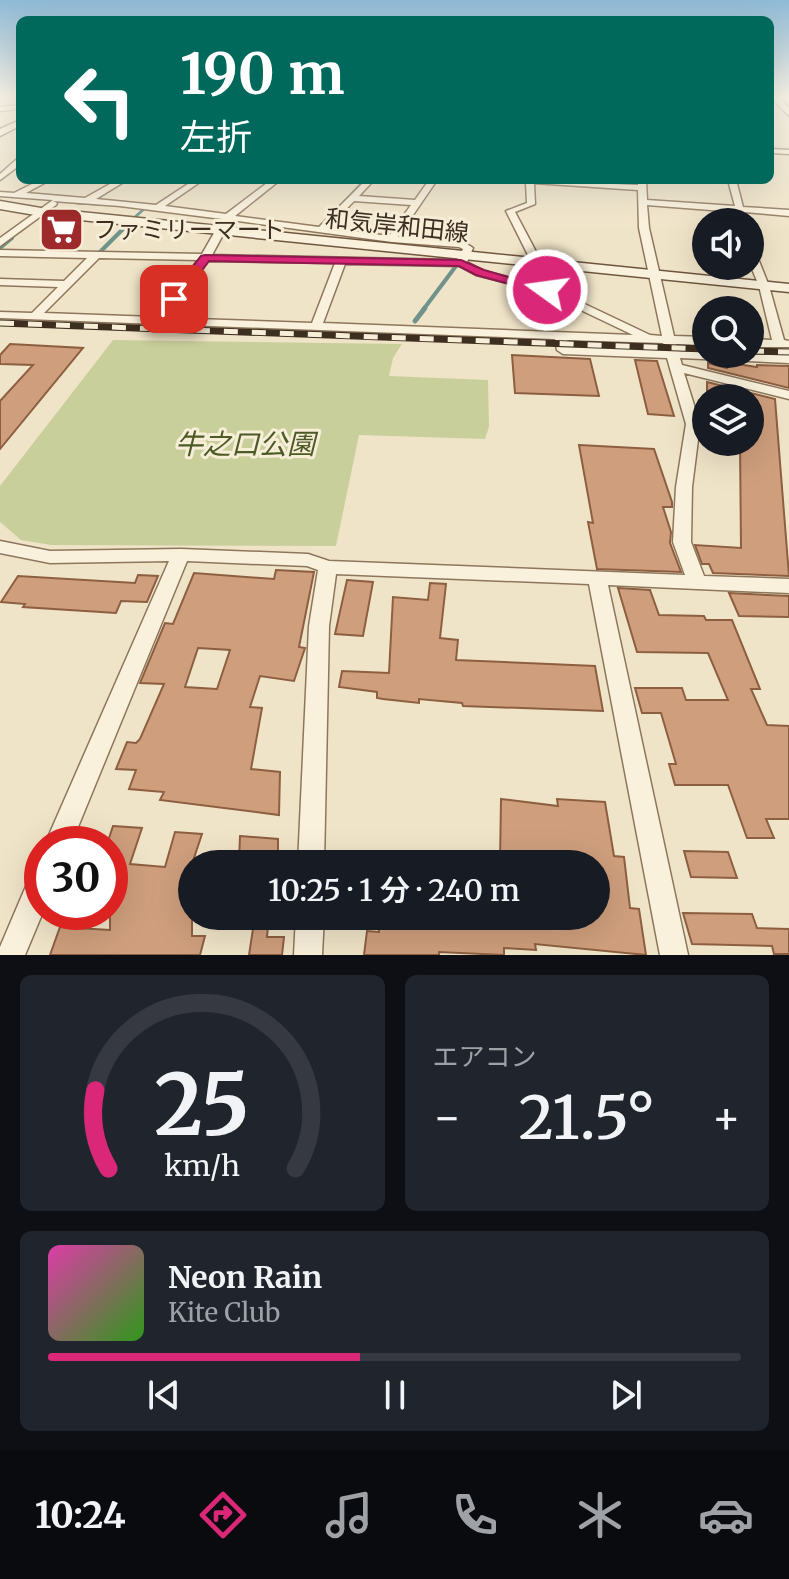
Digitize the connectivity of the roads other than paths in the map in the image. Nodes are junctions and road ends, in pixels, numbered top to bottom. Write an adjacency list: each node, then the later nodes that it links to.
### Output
1 (16, 164): 2 (street)
2 (0, 178)
3 (38, 184): 13 (street)
4 (116, 184): 16 (street)
5 (193, 184): 20 (street)
6 (271, 184): 26 (street)
7 (366, 184): 14 (street)
8 (430, 184): 18 (street)
9 (530, 184): 37 (street)
10 (642, 184): 17 (street)
11 (733, 184): 22 (street)
12 (0, 194): 13 (street)
13 (15, 195): 15 (street)
14 (352, 198): 18 (street); 29 (street)
15 (57, 200): 16 (street); 24 (street)
16 (84, 202): 20 (street)
17 (641, 202): 21 (street); 38 (street)
18 (417, 203): 30 (street)
19 (0, 205): 24 (main road, 和気岸和田線)
20 (157, 208): 26 (street)
21 (726, 208)
22 (740, 208)
23 (764, 211): 25 (street)
24 (41, 212): 26 (main road, 和気岸和田線); 28 (street)
25 (789, 213)
26 (225, 224): 29 (street); 34 (street); 35 (main road, 和気岸和田線)
27 (0, 228): 28 (street)
28 (20, 228): 31 (street)
29 (322, 229): 30 (street)
30 (392, 239): 35 (street)
31 (0, 243)
32 (0, 253): 33 (street)
33 (95, 256): 34 (street); 41 (street)
34 (205, 258): 36 (street); 46 (street)
35 (463, 259): 36 (street); 37 (main road, 和気岸和田線); 49 (street)
36 (340, 263): 47 (street)
37 (537, 263): 38 (main road, 和気岸和田線)
38 (657, 274): 42 (main road, 和気岸和田線); 53 (street)
39 (762, 280): 42 (street)
40 (0, 282): 41 (street)
41 (67, 284): 45 (street)
42 (764, 286): 43 (main road, 和気岸和田線); 51 (street)
43 (789, 288)
44 (0, 315): 45 (street)
45 (35, 316): 46 (street)
46 (157, 321): 47 (street)
47 (316, 327): 48 (street)
48 (560, 335): 49 (street); 53 (street)
49 (654, 339): 53 (street)
50 (764, 343): 51 (street)
51 (784, 344)
52 (692, 347): 53 (street)
53 (674, 354): 54 (street); 55 (street); 60 (street)
54 (789, 359)
55 (789, 395)
56 (0, 547): 57 (street)
57 (181, 555): 58 (street); 62 (street)
58 (328, 567): 59 (street); 63 (street)
59 (597, 579): 60 (street); 68 (street)
60 (697, 582): 61 (street)
61 (789, 586)
62 (66, 826)
63 (311, 850)
64 (24, 924): 66 (street)
65 (309, 930): 67 (street)
66 (11, 955)
67 (308, 955)
68 (674, 955)

